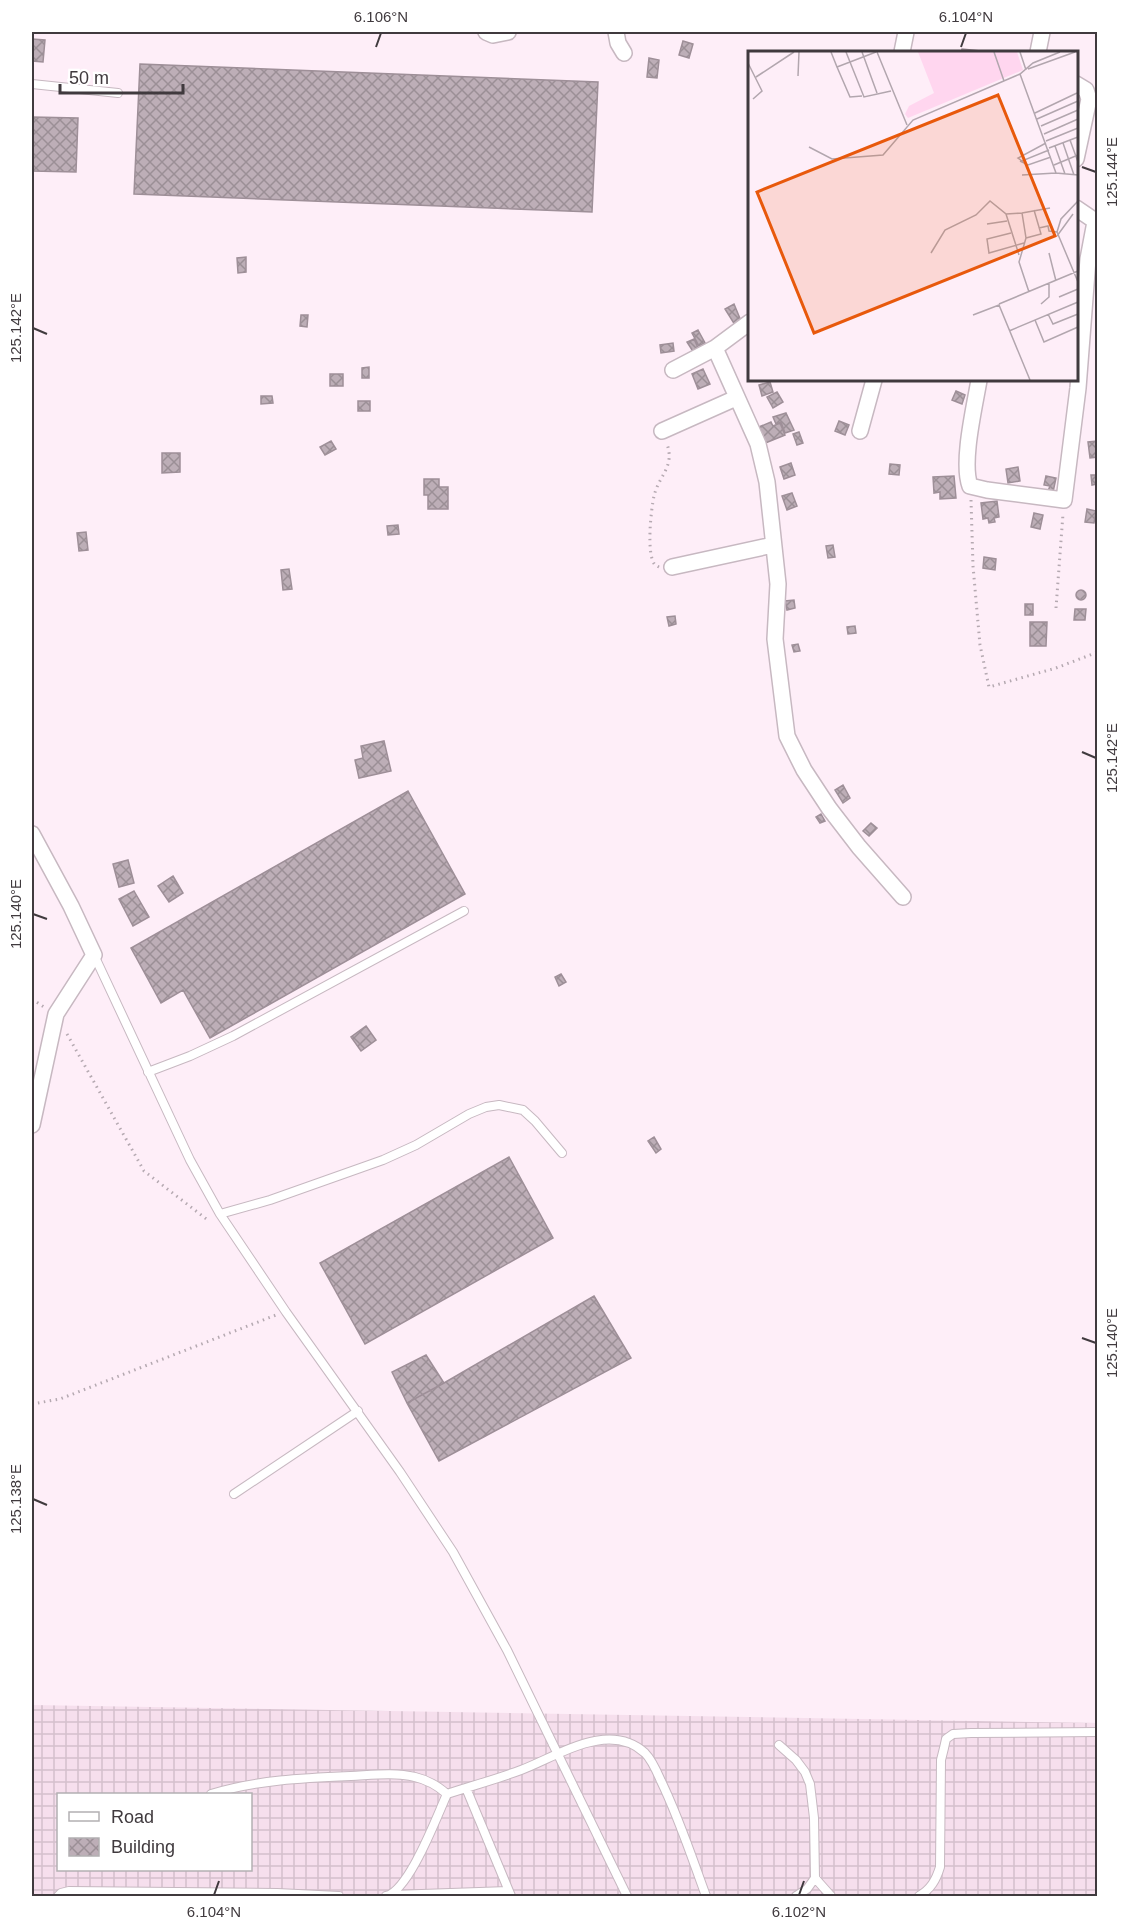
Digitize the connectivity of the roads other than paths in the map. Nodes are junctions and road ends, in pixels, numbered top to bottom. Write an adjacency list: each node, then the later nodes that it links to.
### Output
1 (486, 32): 2 (street)
2 (508, 32)
3 (616, 32): 8 (street)
4 (906, 32): 6 (street)
5 (1042, 32): 7 (street)
6 (902, 51)
7 (1038, 51)
8 (624, 53)
9 (32, 84): 11 (lane)
10 (1078, 85): 12 (street)
11 (118, 93)
12 (1078, 154)
13 (1078, 209): 14 (street)
14 (1096, 222): 15 (street)
15 (1087, 294): 20 (street)
16 (748, 323): 17 (street)
17 (715, 348): 18 (street); 21 (street)
18 (673, 370)
19 (874, 381): 23 (street)
20 (979, 381)
21 (736, 398): 22 (street); 24 (street)
22 (662, 431)
23 (860, 431)
24 (773, 545): 25 (street); 27 (street)
25 (672, 567)
26 (32, 834): 29 (street)
27 (903, 897)
28 (464, 911): 30 (lane)
29 (94, 955): 30 (lane); 31 (street)
30 (148, 1072): 33 (lane)
31 (32, 1125)
32 (562, 1153): 33 (lane)
33 (220, 1214): 34 (lane)
34 (358, 1411): 35 (lane); 38 (lane)
35 (234, 1494)
36 (1098, 1732): 51 (lane)
37 (779, 1745): 42 (lane)
38 (557, 1755): 39 (lane); 47 (lane); 48 (lane)
39 (466, 1788): 41 (lane); 43 (lane)
40 (214, 1793): 41 (lane)
41 (447, 1794): 46 (lane)
42 (815, 1878): 49 (lane); 50 (lane)
43 (509, 1894): 46 (lane)
44 (58, 1896): 45 (lane)
45 (339, 1896)
46 (389, 1896)
47 (627, 1896)
48 (706, 1896)
49 (796, 1896)
50 (831, 1896)
51 (919, 1896)

